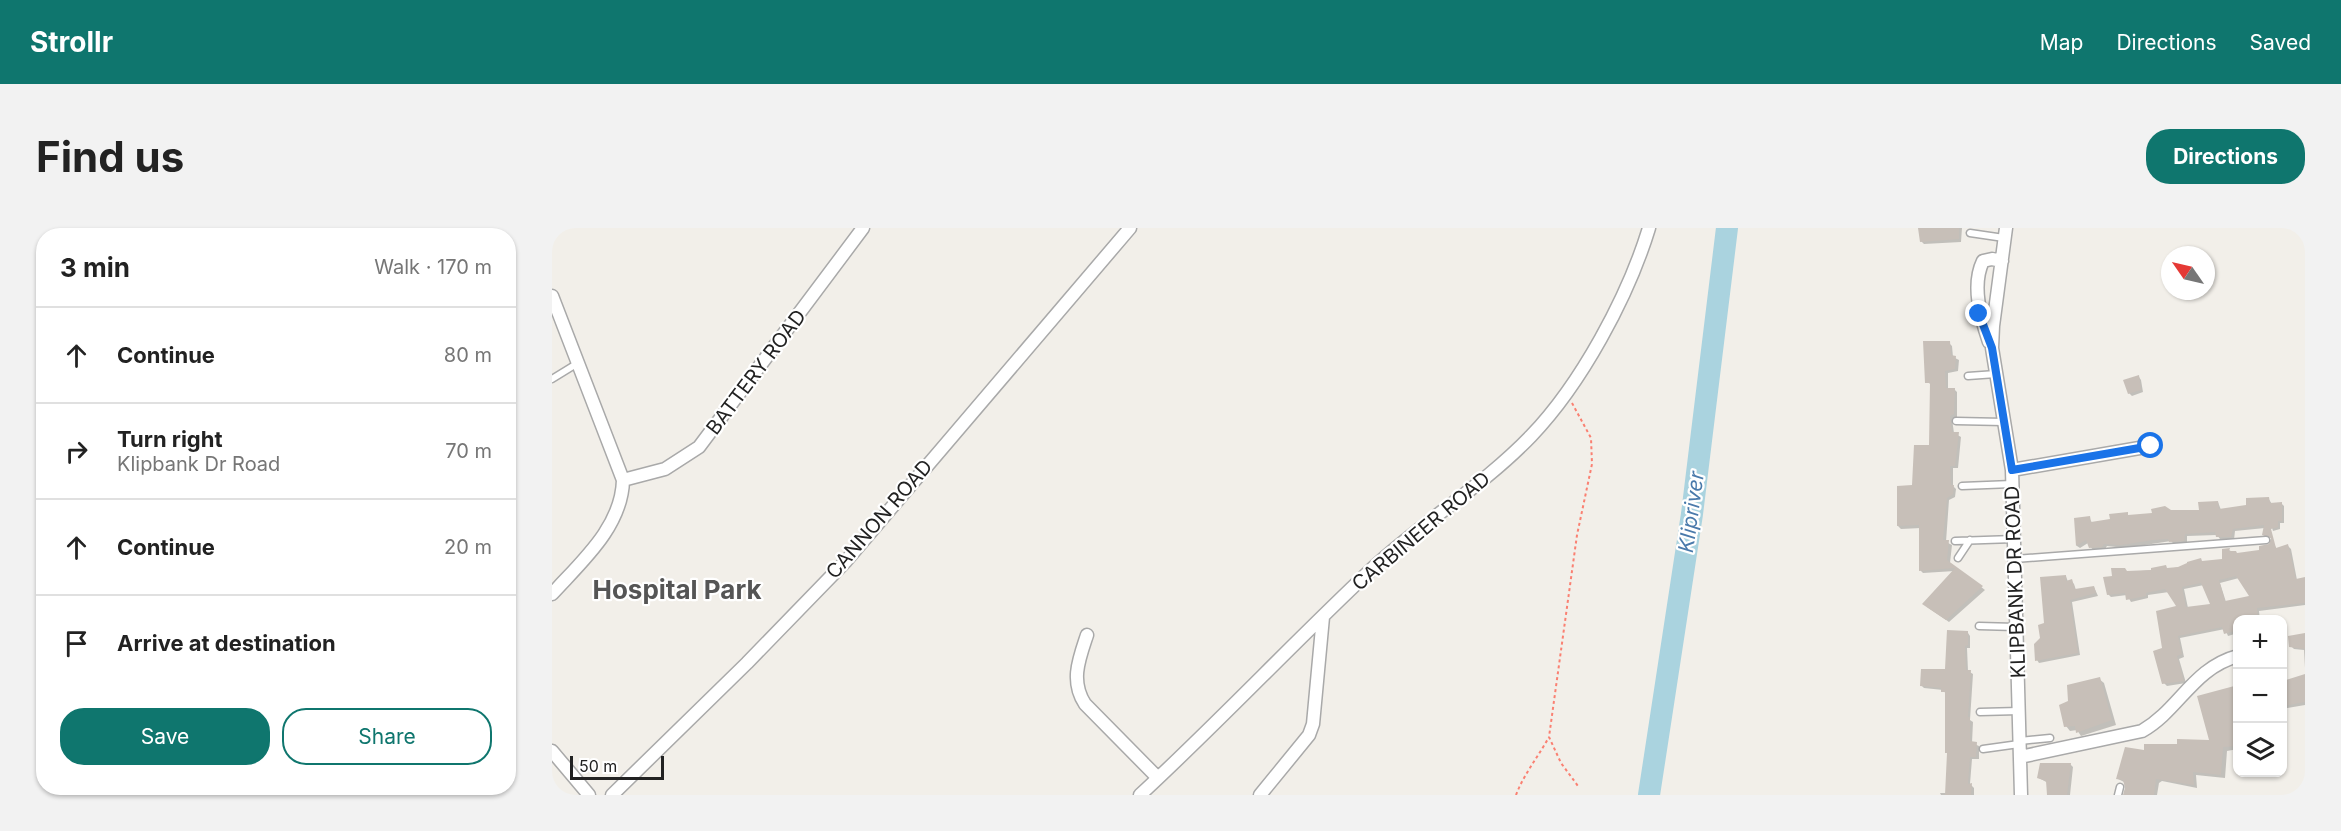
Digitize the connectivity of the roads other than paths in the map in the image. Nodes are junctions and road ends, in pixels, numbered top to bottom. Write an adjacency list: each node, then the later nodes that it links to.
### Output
1 (863, 228): 17 (street, BATTERY ROAD)
2 (1130, 228): 40 (street, CANNON ROAD)
3 (1649, 228): 27 (street, CARBINEER ROAD)
4 (1970, 233): 5 (lane)
5 (2005, 233): 6 (street, KLIPBANK DR ROAD)
6 (2002, 261): 8 (street, KLIPBANK DR ROAD); 8 (street)
7 (552, 296): 9 (street)
8 (1992, 348): 10 (street, KLIPBANK DR ROAD)
9 (578, 363): 12 (lane); 17 (street)
10 (1996, 374): 11 (lane); 14 (street, KLIPBANK DR ROAD)
11 (1968, 376)
12 (552, 379)
13 (1956, 421): 14 (lane)
14 (2004, 422): 16 (street, KLIPBANK DR ROAD)
15 (2151, 446): 16 (street)
16 (2012, 470): 18 (street, KLIPBANK DR ROAD)
17 (623, 480): 26 (street)
18 (2012, 484): 19 (lane); 20 (street, KLIPBANK DR ROAD)
19 (1962, 486)
20 (2014, 539): 21 (lane); 25 (street, KLIPBANK DR ROAD)
21 (1970, 540): 23 (lane); 24 (lane)
22 (2266, 540): 25 (lane)
23 (1955, 541)
24 (1958, 558)
25 (2014, 559): 29 (street, KLIPBANK DR ROAD)
26 (552, 594)
27 (1323, 617): 38 (street, CARBINEER ROAD); 42 (street)
28 (1979, 626): 29 (lane)
29 (2016, 627): 32 (street, KLIPBANK DR ROAD)
30 (1087, 635): 38 (street)
31 (2233, 658): 35 (street)
32 (2019, 711): 33 (lane); 35 (street, KLIPBANK DR ROAD)
33 (1980, 712)
34 (2050, 738): 35 (lane)
35 (2020, 747): 36 (lane); 43 (street, KLIPBANK DR ROAD)
36 (1983, 749)
37 (552, 751): 39 (street)
38 (1158, 778): 41 (street, CARBINEER ROAD)
39 (589, 795)
40 (612, 795)
41 (1140, 795)
42 (1260, 795)
43 (2020, 795)

